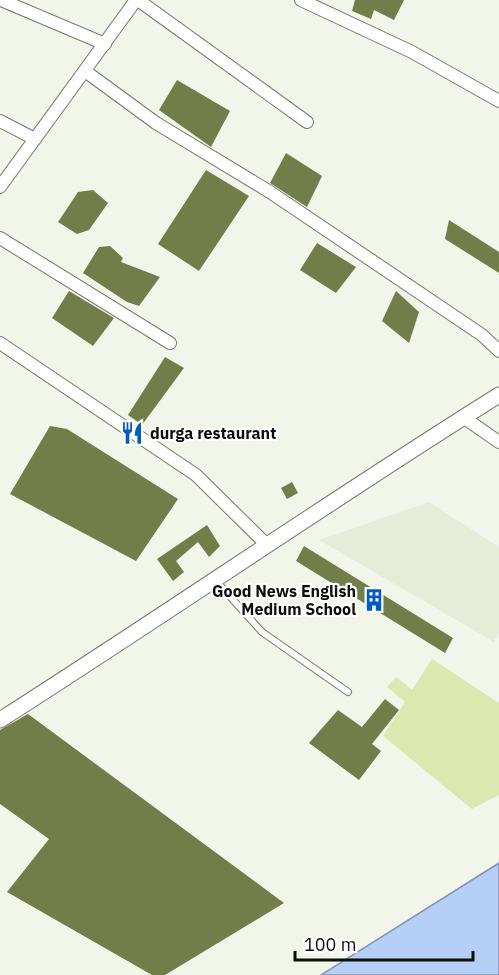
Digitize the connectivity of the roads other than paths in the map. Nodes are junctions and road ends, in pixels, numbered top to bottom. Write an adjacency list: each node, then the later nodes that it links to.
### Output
1 (1, 0): 4 (street)
2 (137, 0): 4 (street); 8 (street)
3 (301, 0): 6 (street)
4 (105, 44): 5 (street)
5 (85, 71): 9 (street); 14 (street)
6 (499, 101)
7 (0, 121): 9 (street)
8 (306, 122)
9 (35, 140): 10 (street)
10 (0, 187)
11 (0, 238): 12 (street)
12 (170, 342)
13 (0, 343): 18 (street)
14 (499, 351)
15 (499, 395): 16 (street)
16 (463, 417): 17 (street); 18 (street)
17 (499, 442)
18 (268, 546): 19 (street)
19 (216, 580): 20 (lane); 21 (street)
20 (348, 692)
21 (0, 720)

